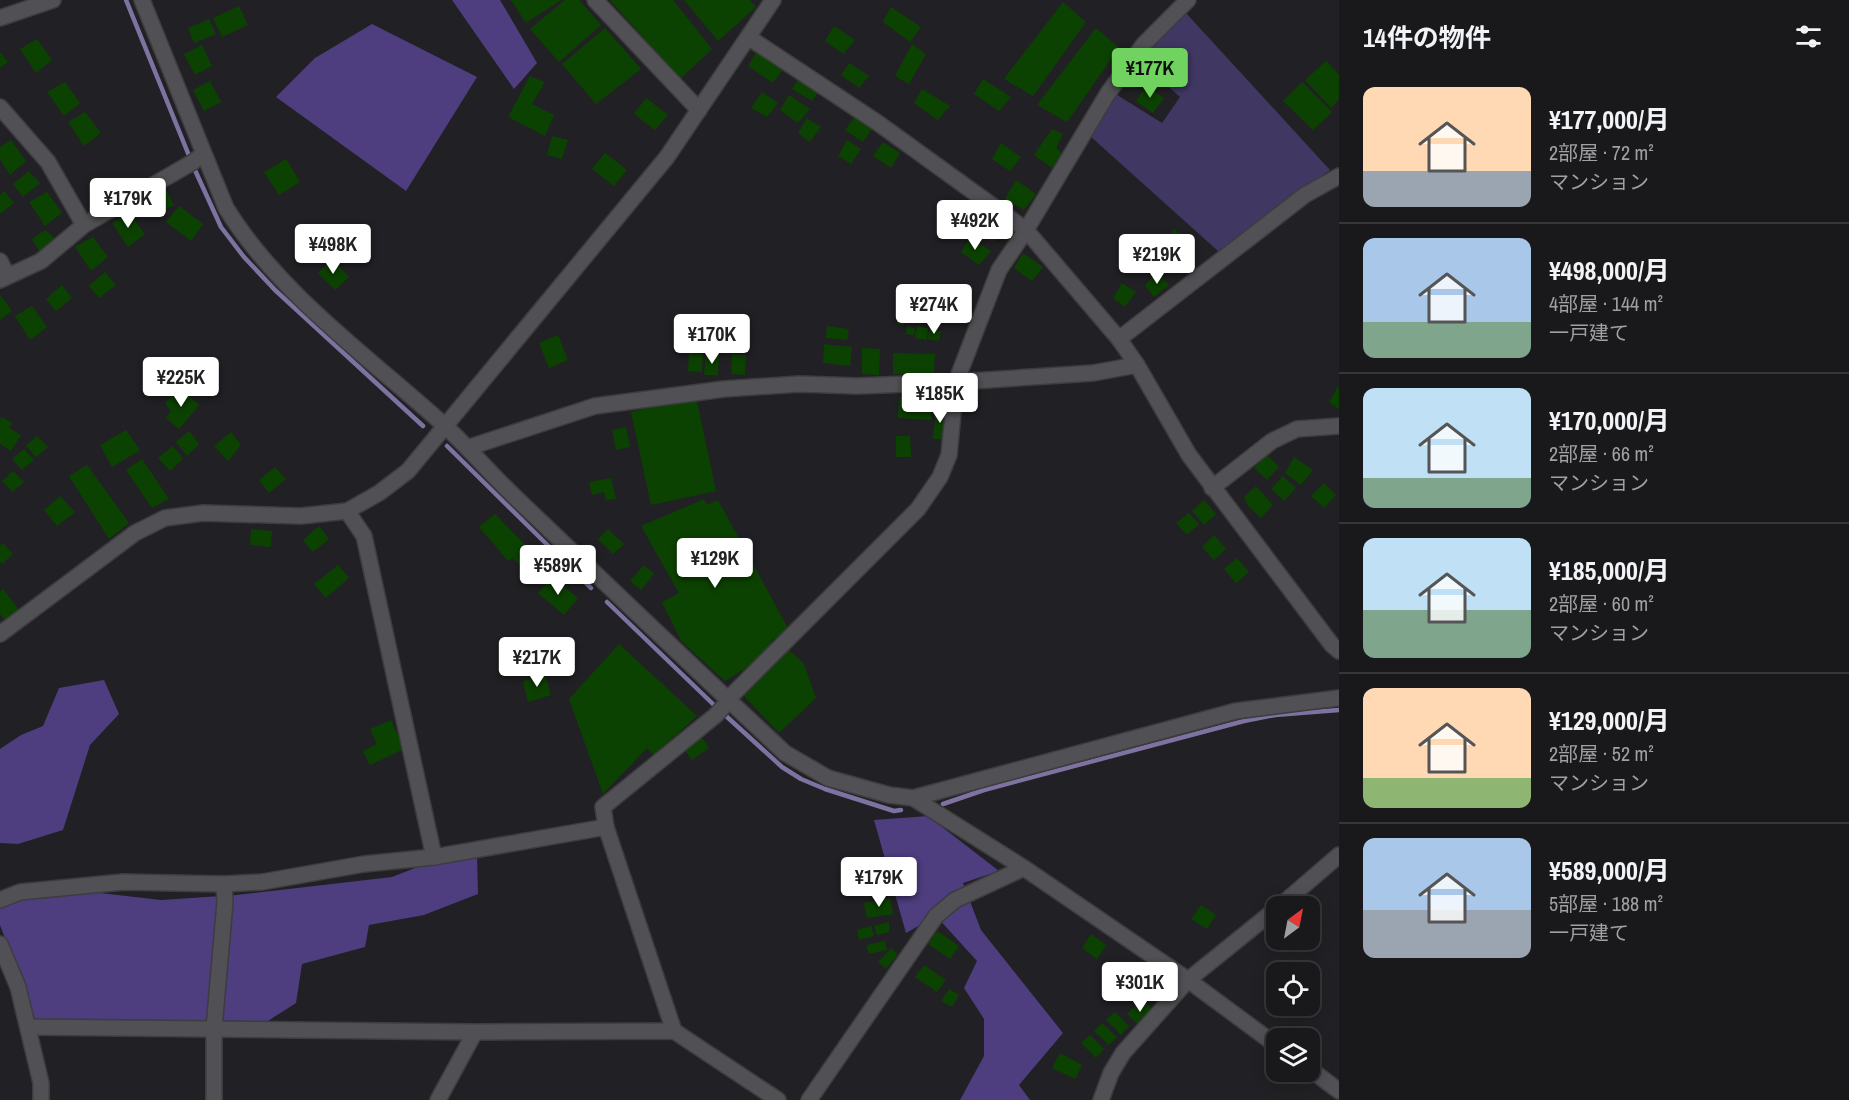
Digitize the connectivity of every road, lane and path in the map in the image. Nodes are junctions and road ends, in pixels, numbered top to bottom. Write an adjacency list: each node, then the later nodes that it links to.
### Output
1 (53, 0): 6 (street)
2 (142, 0): 10 (street)
3 (595, 0): 9 (street)
4 (773, 0): 7 (street)
5 (1188, 0): 13 (street)
6 (0, 18)
7 (748, 37): 9 (street); 13 (street)
8 (0, 107): 12 (street)
9 (699, 110): 18 (street)
10 (194, 160): 12 (street); 18 (street)
11 (1339, 176): 15 (street)
12 (84, 225): 14 (street)
13 (1026, 230): 15 (street); 17 (street)
14 (2, 272)
15 (1119, 339): 16 (street)
16 (1137, 365): 17 (street); 21 (street)
17 (956, 382): 20 (street); 26 (street)
18 (444, 426): 20 (street); 22 (street)
19 (1339, 426): 21 (street)
20 (467, 448): 26 (street)
21 (1212, 488): 24 (street)
22 (347, 511): 23 (street); 30 (street)
23 (0, 634)
24 (1339, 651)
25 (1339, 698): 27 (street)
26 (723, 707): 27 (street); 28 (street)
27 (913, 798): 31 (street)
28 (606, 827): 30 (street); 40 (street)
29 (1339, 855): 33 (street)
30 (434, 857): 32 (street)
31 (1024, 868): 37 (street); 49 (street)
32 (224, 884): 34 (street); 39 (street)
33 (1292, 896)
34 (0, 900)
35 (1266, 917): 37 (street)
36 (0, 944): 38 (street)
37 (1188, 980): 42 (street); 50 (street)
38 (28, 1027): 39 (street); 45 (street)
39 (214, 1028): 41 (street); 46 (street)
40 (674, 1031): 41 (street); 48 (street)
41 (475, 1032): 47 (street)
42 (1266, 1038)
43 (1320, 1077): 44 (street)
44 (1339, 1091)
45 (41, 1100)
46 (214, 1100)
47 (438, 1100)
48 (778, 1100)
49 (809, 1100)
50 (1101, 1100)

